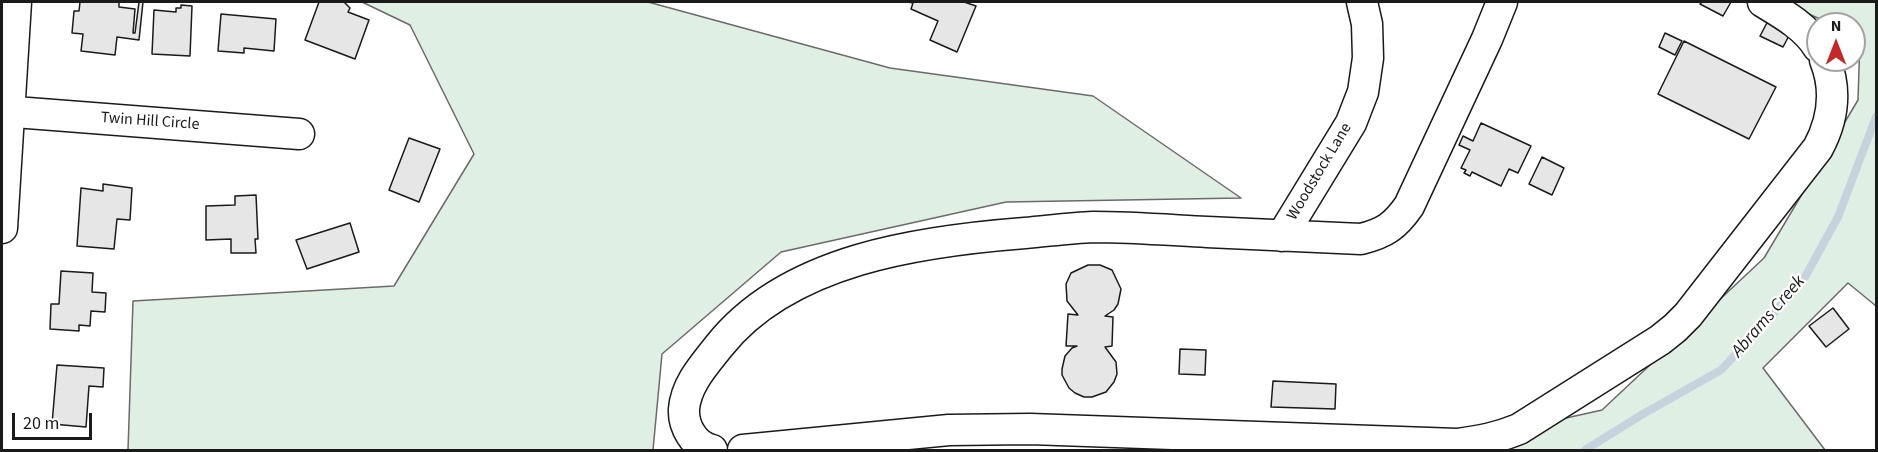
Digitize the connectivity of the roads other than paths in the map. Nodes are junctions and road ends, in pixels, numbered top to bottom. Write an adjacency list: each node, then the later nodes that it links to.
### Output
1 (16, 2): 7 (street)
2 (1362, 2): 10 (street, Woodstock Lane)
3 (1502, 2): 10 (street)
4 (1763, 2): 5 (street)
5 (1806, 33)
6 (1828, 72): 12 (street)
7 (5, 111): 8 (street, Twin Hill Circle); 9 (street)
8 (299, 134)
9 (2, 228)
10 (1282, 236): 11 (street)
11 (712, 450)
12 (743, 450)

